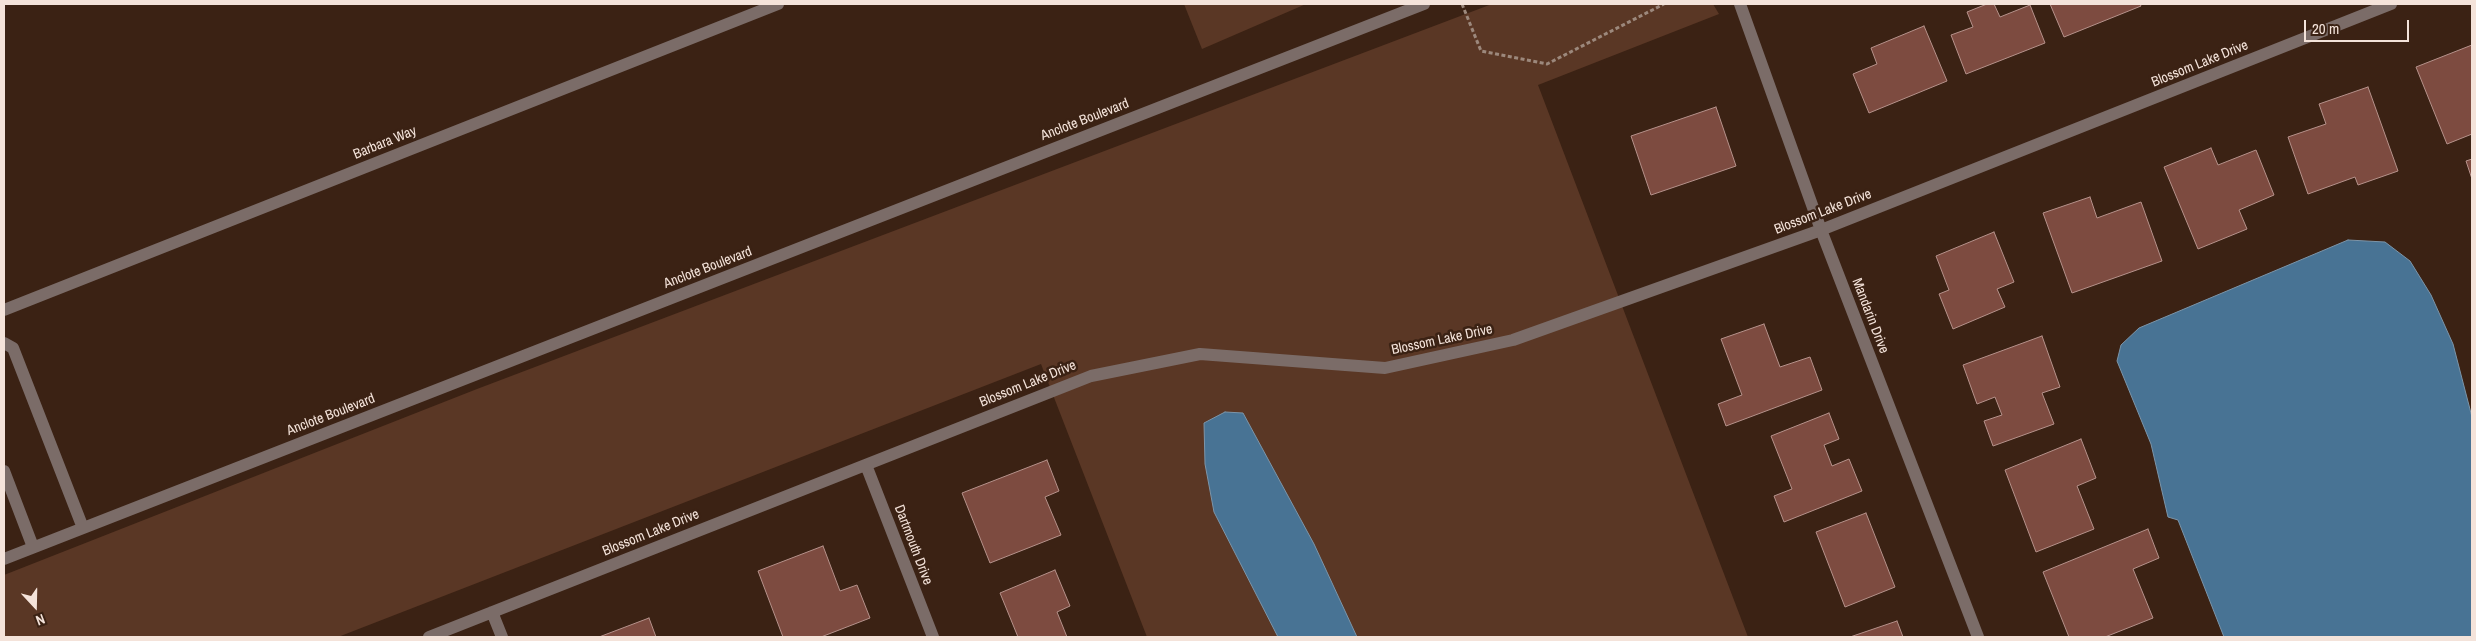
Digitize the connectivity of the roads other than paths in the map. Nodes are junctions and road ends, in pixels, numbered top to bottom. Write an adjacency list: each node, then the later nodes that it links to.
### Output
1 (778, 4): 6 (street, Barbara Way)
2 (1740, 4): 5 (street, Mandarin Drive)
3 (2391, 4): 5 (street, Blossom Lake Drive)
4 (1418, 5): 10 (street, Anclote Boulevard)
5 (1821, 230): 8 (street, Blossom Lake Drive); 17 (street, Mandarin Drive)
6 (4, 310)
7 (4, 343): 10 (street)
8 (866, 465): 13 (street, Blossom Lake Drive); 16 (street, Dartmouth Drive)
9 (4, 471): 11 (street)
10 (83, 528): 11 (street, Anclote Boulevard)
11 (33, 547): 12 (street, Anclote Boulevard)
12 (4, 559)
13 (492, 612): 14 (street, Blossom Lake Drive); 15 (street)
14 (429, 637)
15 (502, 637)
16 (933, 637)
17 (1978, 637)

